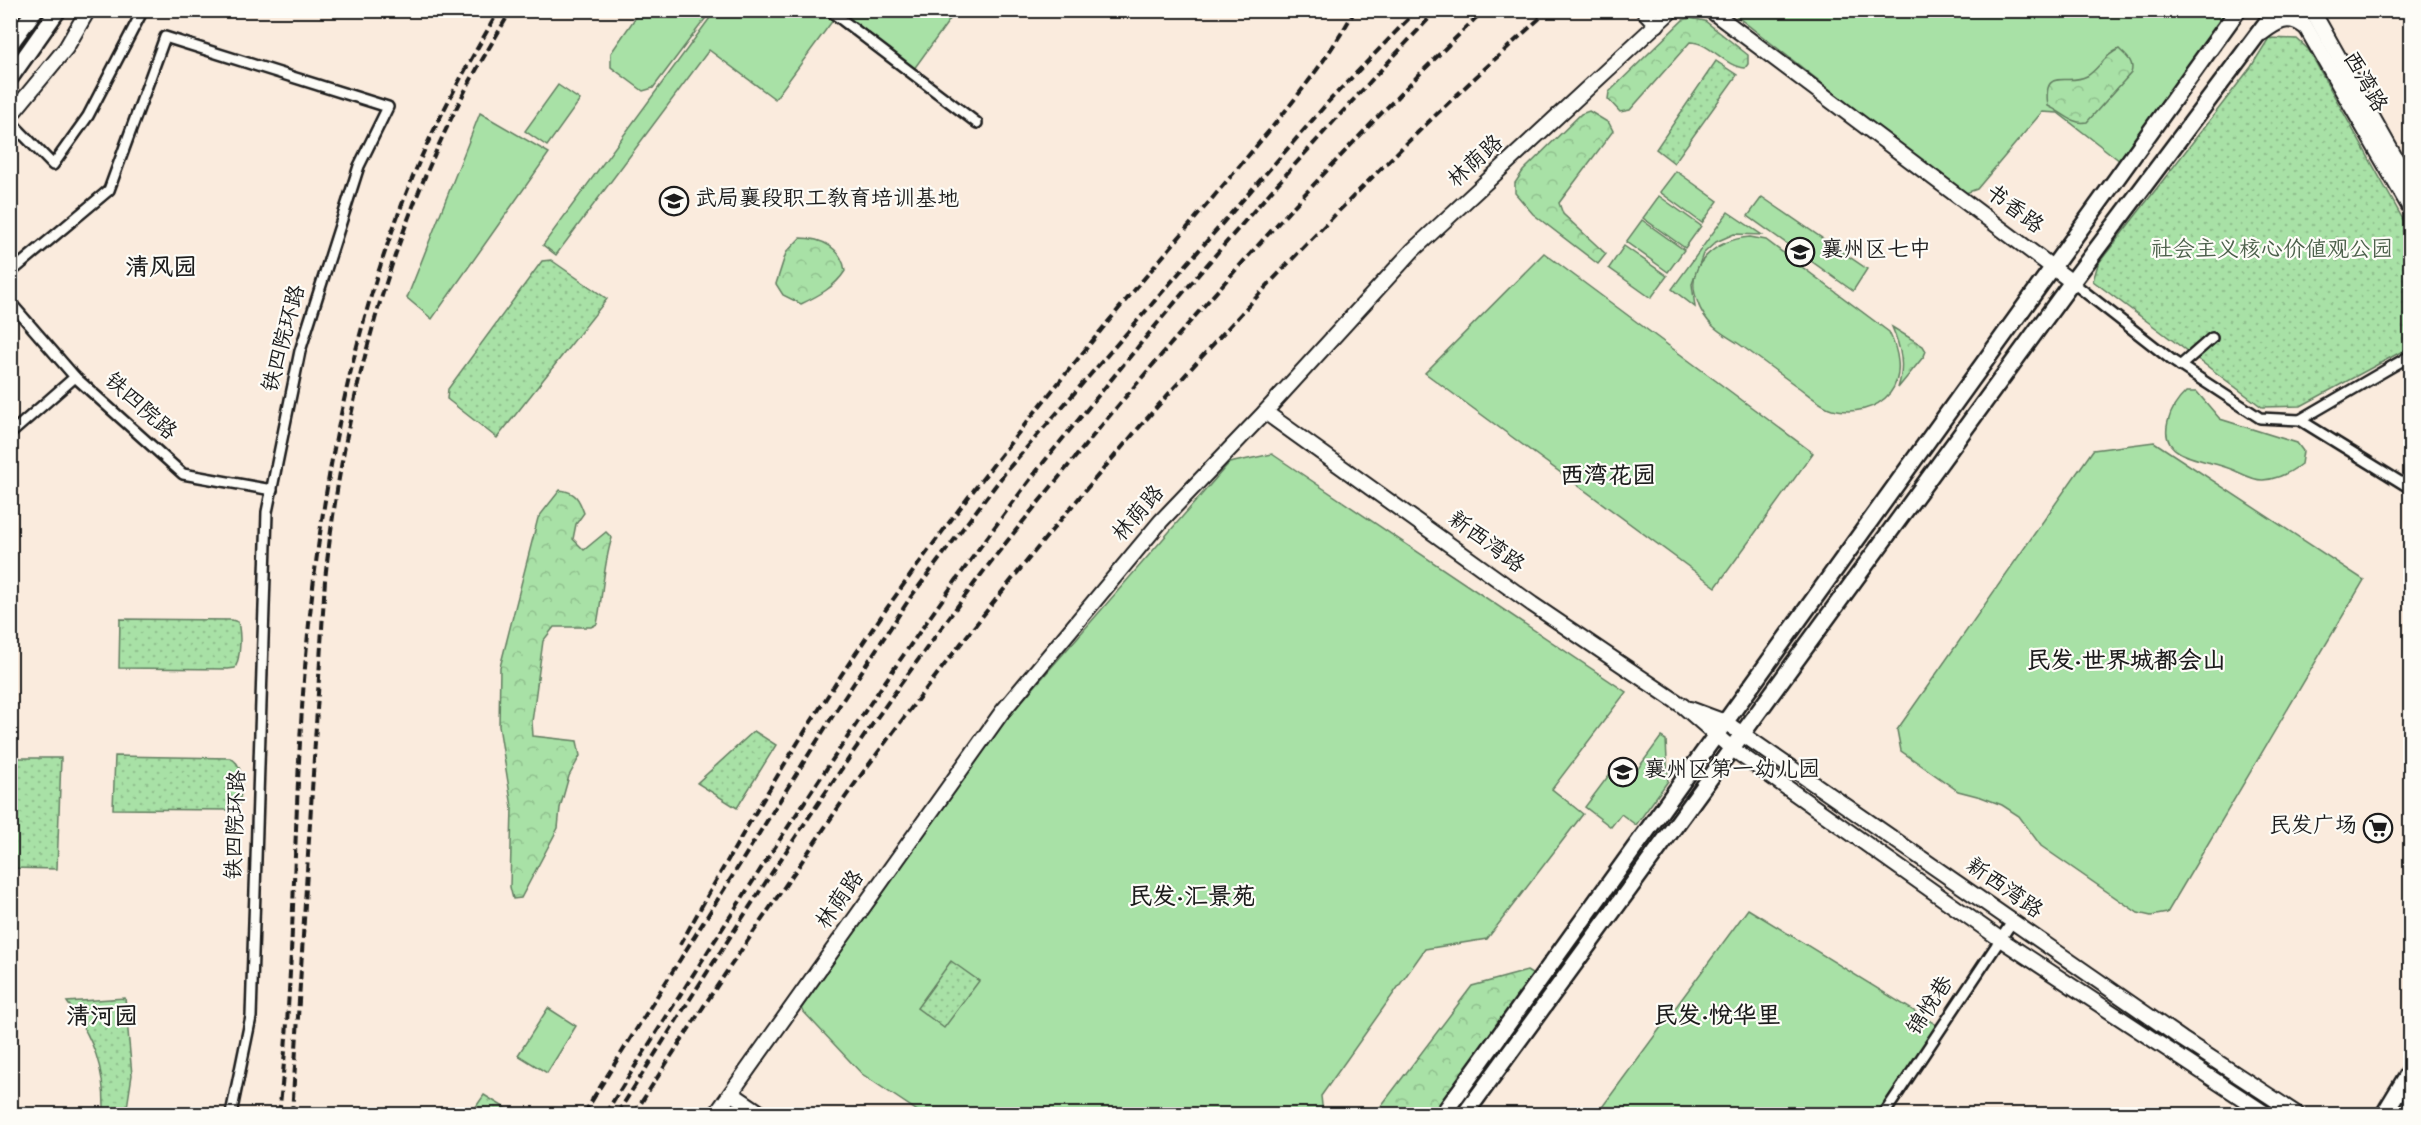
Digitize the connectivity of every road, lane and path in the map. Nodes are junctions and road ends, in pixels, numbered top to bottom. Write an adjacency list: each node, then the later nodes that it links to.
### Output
1 (35, 10): 15 (main road)
2 (58, 10): 16 (main road)
3 (88, 10): 17 (street)
4 (143, 10): 18 (street)
5 (829, 10): 19 (street)
6 (1643, 10): 13 (street)
7 (1672, 10): 13 (street, 林荫路)
8 (1710, 10): 22 (street, 书香路)
9 (2238, 10): 22 (main road)
10 (2276, 10): 14 (main road)
11 (2296, 10): 12 (street, 西湾路)
12 (2313, 18): 14 (street); 20 (street, 西湾路); 21 (street, 西湾路)
13 (1657, 25): 30 (street, 林荫路)
14 (2255, 38): 24 (main road)
15 (10, 44)
16 (10, 78)
17 (10, 116)
18 (10, 121)
19 (977, 123)
20 (2410, 184)
21 (2410, 208)
22 (2052, 267): 24 (street, 书香路); 36 (main road)
23 (10, 273): 34 (street, 铁四院环路)
24 (2072, 282): 28 (street, 书香路); 37 (main road)
25 (10, 302): 29 (street, 铁四院路)
26 (2212, 338): 28 (street)
27 (2410, 356): 31 (street)
28 (2180, 366): 31 (street, 书香路)
29 (75, 377): 32 (street); 34 (street, 铁四院路)
30 (1265, 412): 35 (street, 新西湾路); 43 (street, 林荫路)
31 (2300, 420): 33 (street, 书香路)
32 (10, 434)
33 (2410, 488)
34 (272, 489): 44 (street, 铁四院环路)
35 (1683, 706): 36 (street, 新西湾路); 38 (street, 新西湾路)
36 (1725, 722): 37 (street, 新西湾路); 38 (main road)
37 (1741, 734): 39 (main road); 40 (street, 新西湾路)
38 (1715, 736): 39 (street, 新西湾路); 47 (main road)
39 (1731, 748): 41 (street, 新西湾路); 48 (main road)
40 (2012, 922): 41 (street, 锦悦巷); 51 (street, 新西湾路)
41 (2000, 939): 49 (street, 锦悦巷); 50 (street, 新西湾路)
42 (2410, 1071): 52 (main road)
43 (731, 1093): 45 (street, 林荫路); 46 (street)
44 (231, 1114)
45 (719, 1114)
46 (762, 1114)
47 (1443, 1114)
48 (1465, 1114)
49 (1884, 1114)
50 (2266, 1114)
51 (2297, 1114)
52 (2384, 1114)

